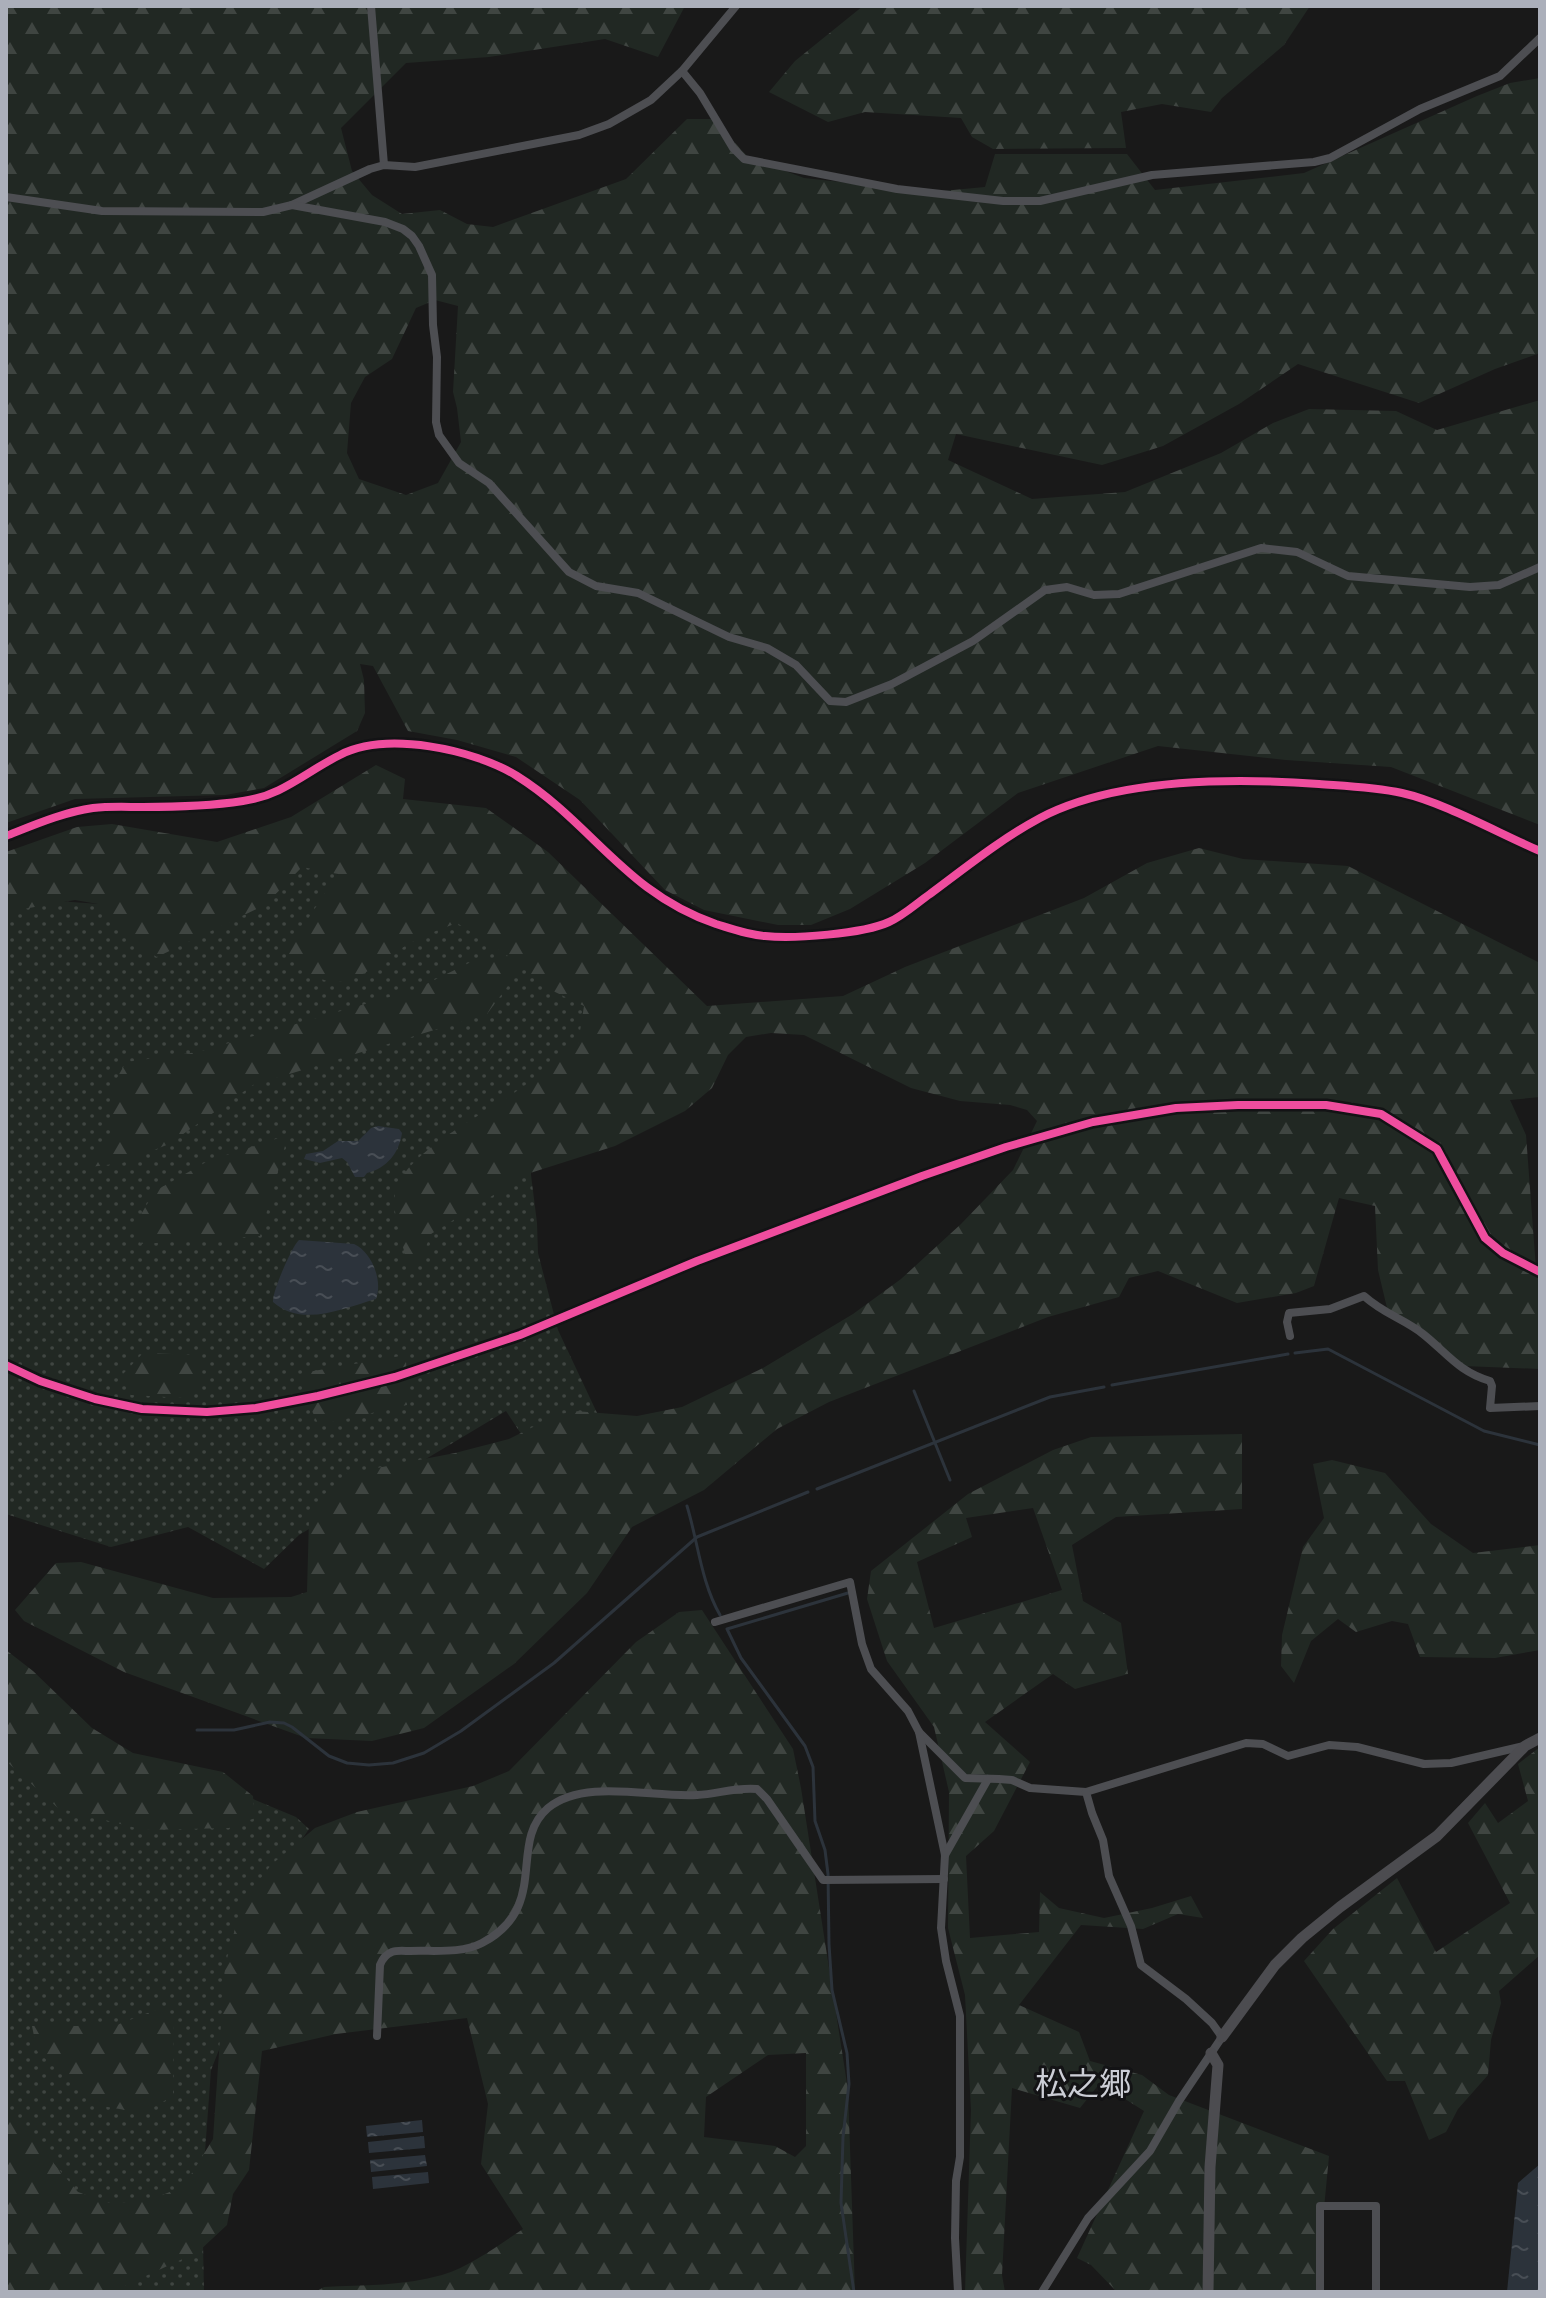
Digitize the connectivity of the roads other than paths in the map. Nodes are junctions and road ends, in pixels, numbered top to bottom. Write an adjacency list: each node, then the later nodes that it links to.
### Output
1 (371, 6): 5 (street)
2 (736, 6): 4 (street)
3 (1540, 38): 4 (street)
4 (682, 71): 5 (street)
5 (384, 165): 7 (street)
6 (6, 197): 7 (street)
7 (292, 205): 8 (street)
8 (1540, 567)
9 (6, 836): 10 (street)
10 (1540, 851)
11 (1540, 1272): 13 (street)
12 (1290, 1336): 14 (street)
13 (6, 1365)
14 (1540, 1406)
15 (715, 1622): 16 (street)
16 (919, 1732): 19 (street); 21 (street)
17 (1540, 1738): 18 (street)
18 (1525, 1746): 20 (street); 24 (street)
19 (988, 1779): 20 (street); 21 (street)
20 (1086, 1792): 24 (street)
21 (945, 1855): 22 (street)
22 (944, 1879): 23 (street); 26 (street)
23 (377, 2036)
24 (1222, 2037): 25 (street)
25 (1211, 2053): 27 (street); 28 (street)
26 (958, 2292)
27 (1042, 2292)
28 (1208, 2292)
29 (1320, 2292): 30 (street)
30 (1376, 2292)

